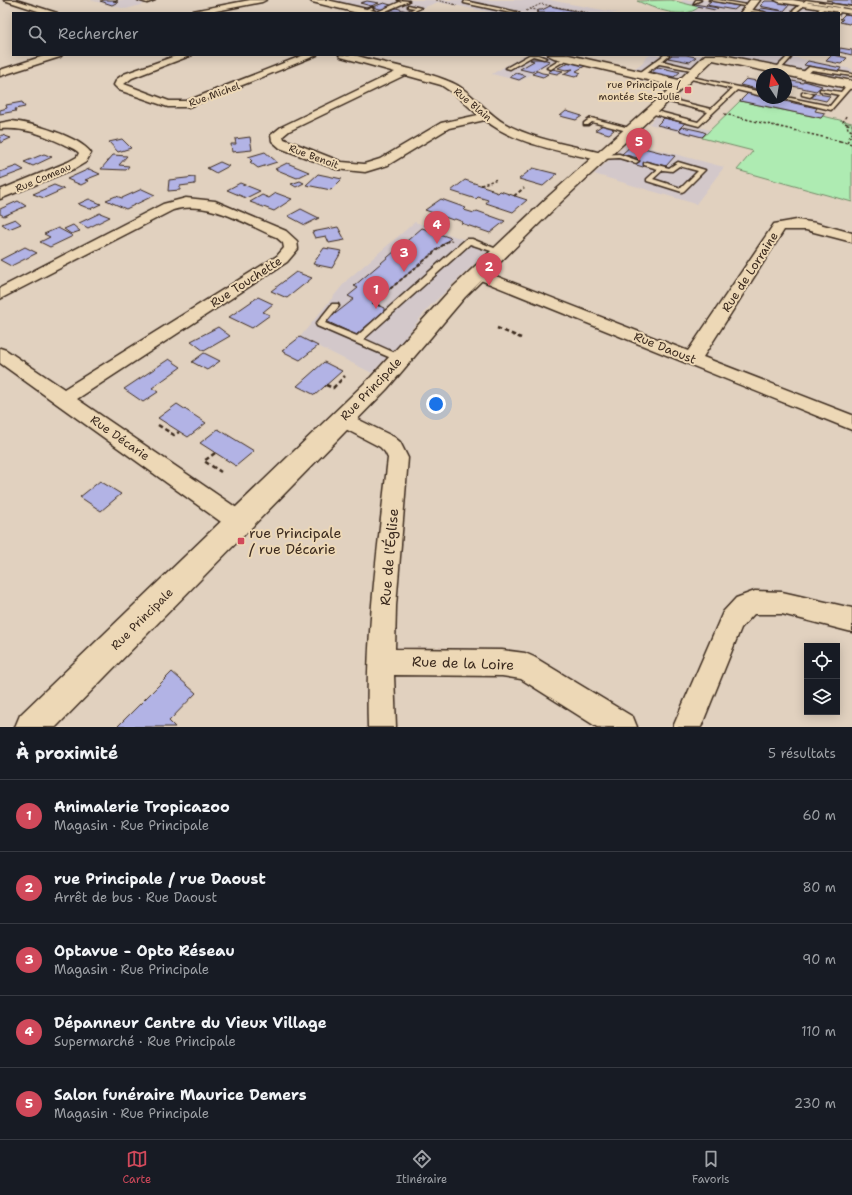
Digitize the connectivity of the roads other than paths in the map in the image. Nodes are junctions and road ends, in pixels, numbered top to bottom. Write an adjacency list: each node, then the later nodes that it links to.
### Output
1 (8, 0): 12 (street)
2 (140, 0): 3 (lane)
3 (153, 0)
4 (262, 0): 21 (street)
5 (400, 0): 22 (lane)
6 (711, 0): 14 (lane)
7 (737, 0): 14 (lane)
8 (783, 0): 11 (street)
9 (323, 1): 19 (street)
10 (465, 2): 24 (lane)
11 (804, 2): 17 (street); 18 (lane); 26 (lane)
12 (26, 5): 16 (street); 20 (street)
13 (409, 6): 23 (lane)
14 (750, 6): 25 (lane)
15 (852, 8): 18 (lane)
16 (6, 10)
17 (821, 10): 18 (street)
18 (839, 10): 27 (street)
19 (369, 11)
20 (50, 12)
21 (198, 12)
22 (380, 12)
23 (409, 12)
24 (511, 12)
25 (762, 12)
26 (794, 12)
27 (852, 12)
28 (54, 56): 45 (street)
29 (184, 56): 30 (street, Rue Michel)
30 (309, 56)
31 (348, 56): 44 (street, Rue Blain)
32 (530, 56): 40 (lane)
33 (549, 56): 37 (street)
34 (666, 56): 39 (lane)
35 (709, 56): 49 (street, Rue Principale)
36 (714, 56): 42 (street)
37 (567, 58): 41 (lane); 47 (street)
38 (789, 58): 43 (lane)
39 (658, 62): 47 (lane); 49 (lane)
40 (508, 68)
41 (549, 68)
42 (766, 68)
43 (785, 68)
44 (405, 71): 58 (street, Rue Blain); 58 (street, Rue Benoit)
45 (0, 73)
46 (792, 73): 48 (street)
47 (640, 74): 49 (street)
48 (803, 75): 50 (street); 50 (lane)
49 (689, 77): 51 (lane); 54 (street, Rue Principale)
50 (850, 84): 52 (lane); 55 (lane)
51 (736, 88): 53 (lane); 57 (lane)
52 (822, 90)
53 (756, 93)
54 (665, 100): 56 (street, Rue Principale); 57 (lane)
55 (792, 100)
56 (652, 112): 60 (lane); 62 (street, Rue Principale)
57 (712, 112): 60 (lane)
58 (488, 116): 64 (street, Rue Blain)
59 (586, 124): 62 (lane)
60 (699, 124): 63 (lane)
61 (0, 126): 68 (street, Rue Comeau)
62 (631, 130): 64 (street, Rue Principale)
63 (700, 132)
64 (601, 157): 65 (lane); 70 (street, Rue Principale)
65 (636, 161)
66 (646, 164): 67 (lane)
67 (662, 168): 67 (lane)
68 (0, 195)
69 (852, 238): 77 (street, Rue de Lorraine)
70 (500, 252): 71 (street, Rue Principale); 74 (lane)
71 (478, 274): 76 (street, Rue Principale); 77 (street, Rue Daoust)
72 (0, 294): 78 (street, Rue Touchette)
73 (335, 306): 74 (lane)
74 (358, 340): 76 (lane)
75 (0, 354): 78 (street, Rue Décarie)
76 (401, 358): 79 (street, Rue Principale)
77 (692, 359): 80 (street, Rue Daoust)
78 (64, 398): 81 (street, Rue Décarie)
79 (343, 419): 81 (street, Rue Principale); 83 (street, Rue de l'Église)
80 (852, 423)
81 (239, 522): 84 (street, Rue Principale)
82 (852, 620): 87 (street)
83 (381, 662): 85 (street, Rue de l'Église); 86 (street, Rue de la Loire)
84 (32, 727)
85 (382, 727)
86 (623, 727)
87 (687, 727)

